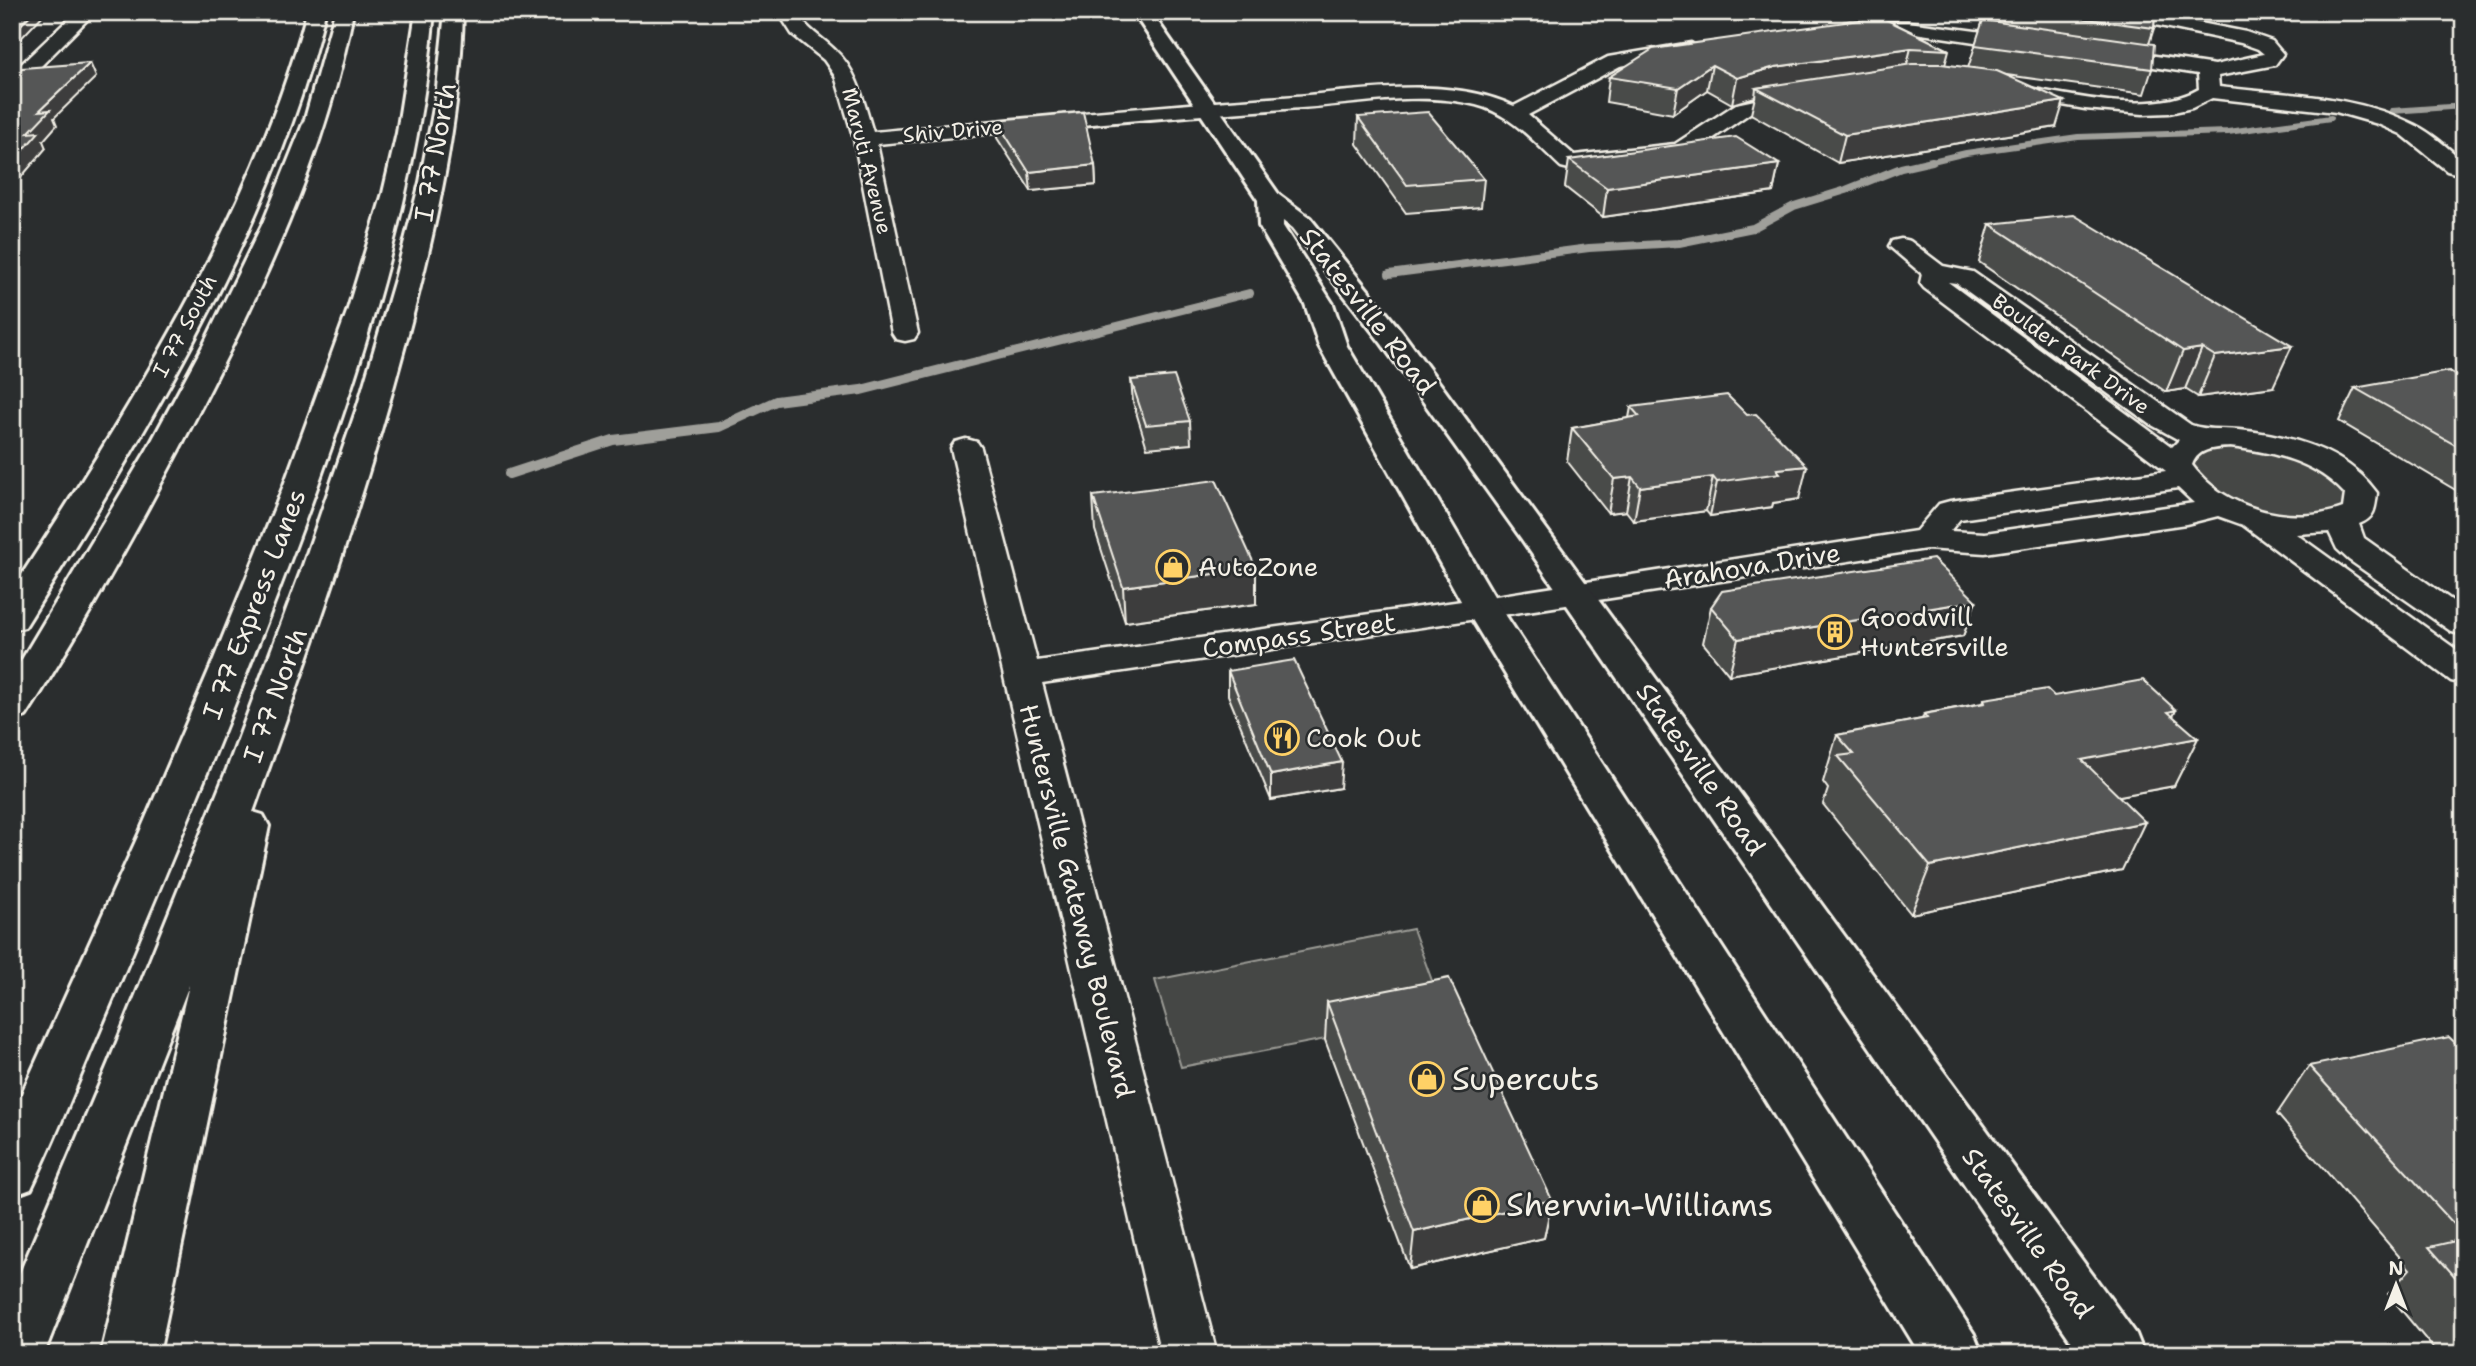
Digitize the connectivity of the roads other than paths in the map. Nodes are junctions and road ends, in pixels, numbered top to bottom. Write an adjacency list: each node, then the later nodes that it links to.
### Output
1 (86, 12): 14 (street)
2 (316, 12): 34 (main road, I 77 South)
3 (344, 12): 39 (main road)
4 (425, 12): 40 (main road, I 77 Express Lanes)
5 (454, 12): 38 (main road, I 77 North)
6 (787, 12): 20 (street, Maruti Avenue)
7 (1142, 12): 18 (main road, Statesville Road)
8 (2117, 12): 13 (street)
9 (1827, 29): 10 (street)
10 (2040, 45)
11 (1708, 46): 19 (street)
12 (2080, 51): 13 (street)
13 (2213, 70): 16 (street)
14 (12, 84)
15 (1990, 88): 16 (street)
16 (2209, 92): 21 (street)
17 (1826, 93): 19 (street, Shiv Drive)
18 (1208, 108): 19 (street, Shiv Drive); 20 (street, Shiv Drive); 22 (main road, Statesville Road)
19 (1514, 114)
20 (865, 139): 25 (street, Maruti Avenue)
21 (2455, 166)
22 (1270, 200): 32 (main road, Statesville Road); 33 (main road, Statesville Road)
23 (1901, 246): 24 (street, Boulder Park Drive)
24 (1935, 272): 26 (street, Boulder Park Drive); 28 (street, Boulder Park Drive)
25 (905, 332)
26 (2206, 440): 28 (street); 30 (street)
27 (966, 448): 37 (street, Huntersville Gateway Boulevard)
28 (2180, 472): 29 (street); 31 (street)
29 (2237, 512): 30 (street); 31 (street, Arahova Drive); 36 (street)
30 (2342, 522): 35 (street)
31 (1926, 539): 32 (street, Arahova Drive)
32 (1577, 594): 33 (street, Compass Street); 45 (main road, Statesville Road)
33 (1483, 608): 37 (street, Compass Street); 44 (main road, Statesville Road)
34 (12, 620)
35 (2464, 625)
36 (2464, 673)
37 (1020, 675): 43 (street, Huntersville Gateway Boulevard)
38 (279, 687): 41 (main road, I 77 North); 42 (main road)
39 (12, 707)
40 (12, 1172)
41 (15, 1354)
42 (130, 1354)
43 (1189, 1354)
44 (1953, 1354)
45 (2115, 1354)

